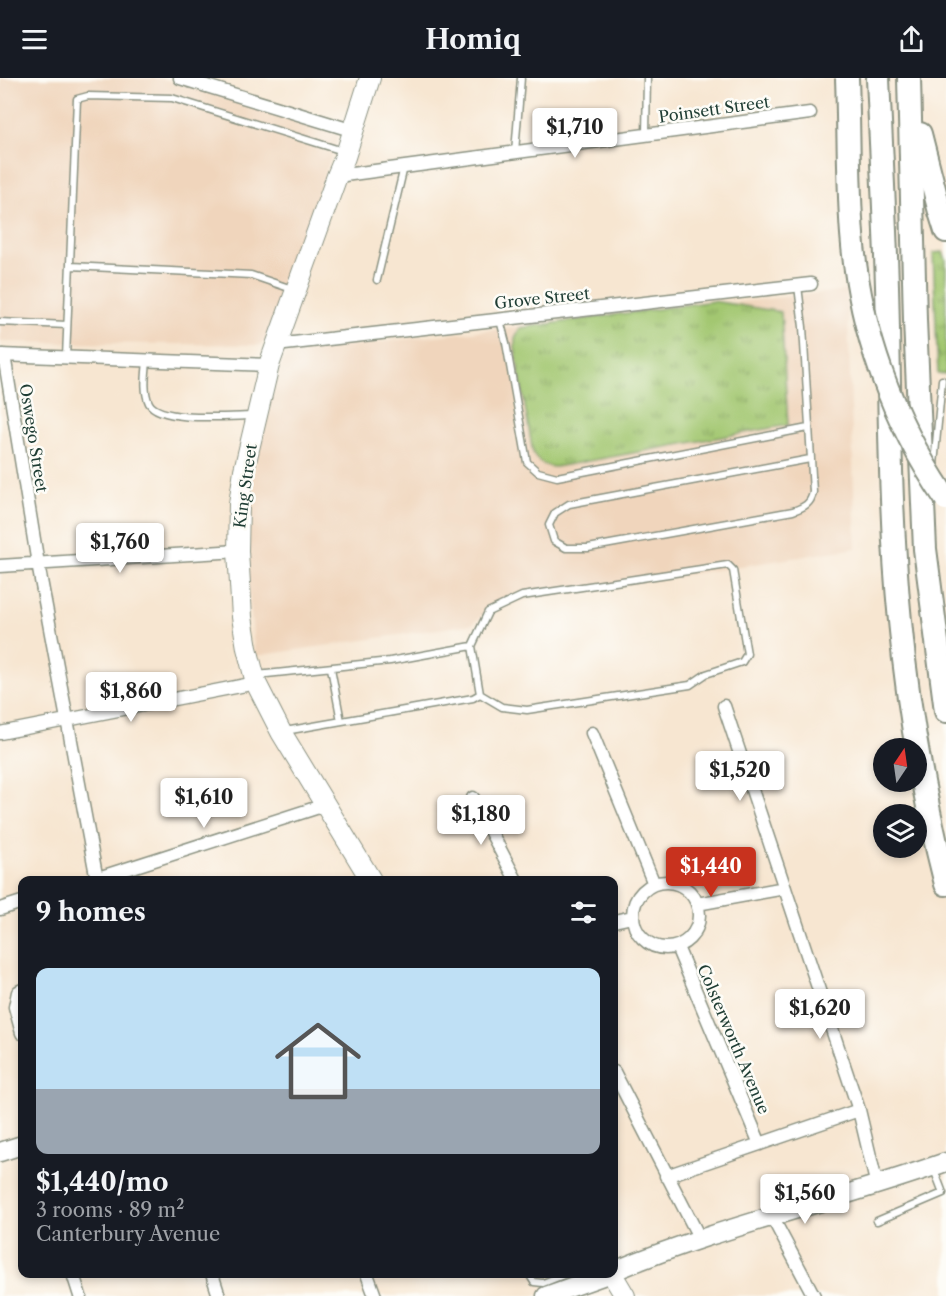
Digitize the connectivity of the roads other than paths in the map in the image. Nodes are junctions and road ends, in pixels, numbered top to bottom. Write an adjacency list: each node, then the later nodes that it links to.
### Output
1 (180, 78): 9 (street)
2 (370, 78): 9 (main road, King Street)
3 (521, 78): 11 (lane)
4 (647, 78): 10 (lane)
5 (847, 78): 33 (highway, bridge)
6 (878, 78): 56 (highway, bridge)
7 (909, 78): 15 (highway); 34 (highway, bridge)
8 (810, 113): 10 (street, Poinsett Street)
9 (354, 131): 12 (main road, King Street)
10 (646, 135): 11 (street, Poinsett Street)
11 (515, 152): 13 (street, Poinsett Street)
12 (347, 153): 14 (main road, King Street); 16 (lane)
13 (404, 167): 14 (street, Poinsett Street); 17 (lane)
14 (337, 176): 20 (main road, King Street)
15 (946, 231)
16 (71, 266): 20 (lane); 23 (lane)
17 (377, 280)
18 (811, 284): 19 (street, Grove Street)
19 (798, 286): 21 (street, Grove Street); 31 (lane)
20 (296, 290): 24 (main road, King Street)
21 (500, 320): 24 (street, Grove Street); 31 (lane)
22 (0, 322): 23 (lane)
23 (67, 325): 26 (lane)
24 (276, 345): 28 (main road, King Street)
25 (2, 355): 26 (street); 36 (street, Oswego Street)
26 (66, 357): 27 (street)
27 (147, 360): 28 (street); 30 (lane)
28 (269, 365): 30 (main road, King Street)
29 (942, 380): 34 (lane)
30 (256, 416): 35 (main road, King Street)
31 (808, 428): 32 (lane)
32 (810, 459): 32 (lane)
33 (946, 498)
34 (925, 549): 43 (highway)
35 (238, 551): 36 (street); 40 (main road, King Street)
36 (38, 564): 37 (street); 44 (street, Oswego Street)
37 (0, 566)
38 (472, 646): 39 (lane); 41 (lane); 41 (lane)
39 (331, 668): 40 (lane); 45 (lane)
40 (255, 679): 44 (street); 46 (main road, King Street)
41 (480, 694): 45 (lane)
42 (723, 706): 57 (street)
43 (946, 711)
44 (66, 720): 47 (street); 51 (street, Oswego Street)
45 (341, 722): 46 (lane)
46 (282, 732): 50 (main road, King Street)
47 (0, 733)
48 (592, 733): 55 (street)
49 (473, 798): 54 (street)
50 (325, 805): 52 (street); 53 (main road, King Street)
51 (94, 876)
52 (107, 876)
53 (369, 876)
54 (514, 876)
55 (654, 884): 59 (street); 61 (street)
56 (946, 884)
57 (786, 888): 59 (street); 67 (street)
58 (18, 903): 60 (street)
59 (697, 904): 63 (street)
60 (0, 909)
61 (632, 917): 62 (street); 63 (street)
62 (618, 920)
63 (677, 947): 68 (street, Colsterworth Avenue)
64 (18, 992): 65 (street)
65 (18, 1017)
66 (618, 1080): 72 (street)
67 (859, 1110): 68 (street); 73 (street)
68 (760, 1144): 72 (street)
69 (18, 1146): 70 (street)
70 (0, 1152)
71 (939, 1164): 73 (street); 74 (lane)
72 (666, 1176): 77 (street)
73 (877, 1186): 75 (street)
74 (945, 1192): 76 (lane)
75 (771, 1215): 77 (street); 91 (street)
76 (877, 1221)
77 (700, 1239): 78 (street)
78 (618, 1270)
79 (74, 1278): 87 (street)
80 (213, 1278): 88 (street)
81 (368, 1278): 89 (street)
82 (532, 1278): 86 (lane)
83 (561, 1278): 86 (lane)
84 (593, 1278): 86 (street)
85 (614, 1278): 90 (main road)
86 (545, 1291)
87 (80, 1296)
88 (219, 1296)
89 (375, 1296)
90 (626, 1296)
91 (814, 1296)

